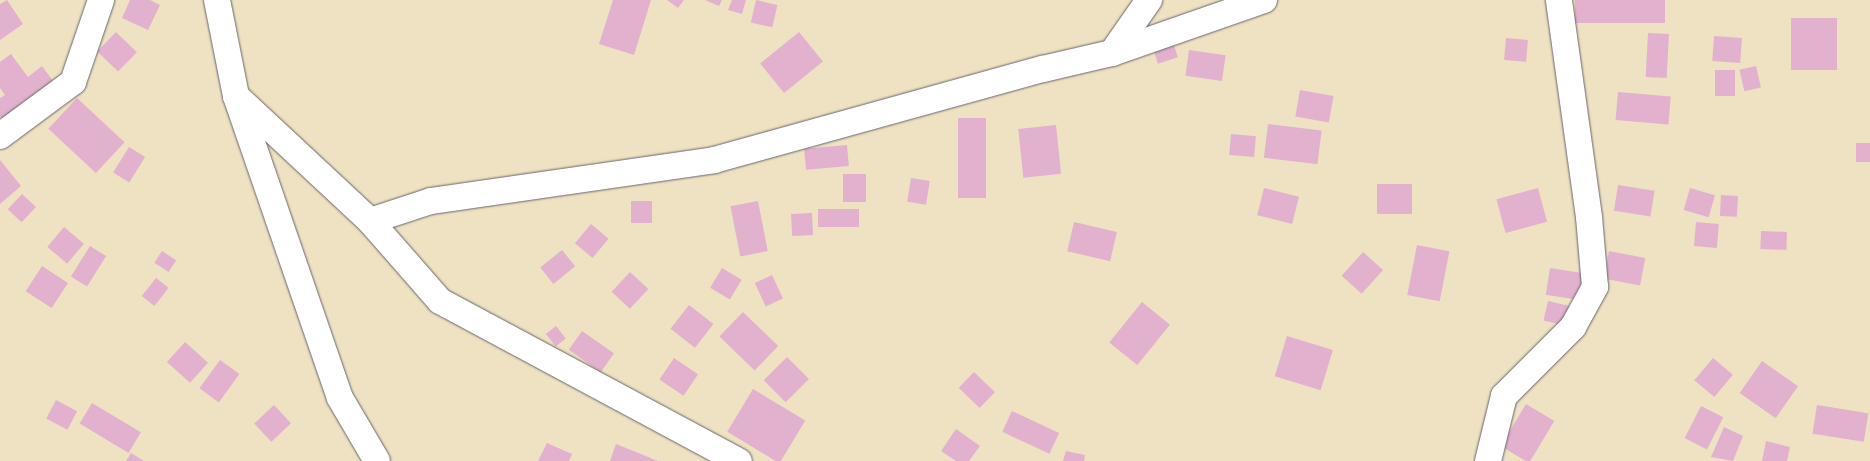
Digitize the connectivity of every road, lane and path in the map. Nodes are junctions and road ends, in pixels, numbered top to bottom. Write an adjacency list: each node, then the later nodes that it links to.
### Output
1 (101, 0): 8 (street)
2 (217, 0): 7 (street)
3 (1148, 0): 6 (street)
4 (1264, 0): 6 (street)
5 (1558, 0): 12 (street)
6 (1112, 53): 9 (street)
7 (236, 96): 9 (street); 10 (street)
8 (0, 136)
9 (370, 221): 11 (street)
10 (377, 461)
11 (739, 461)
12 (1488, 461)

